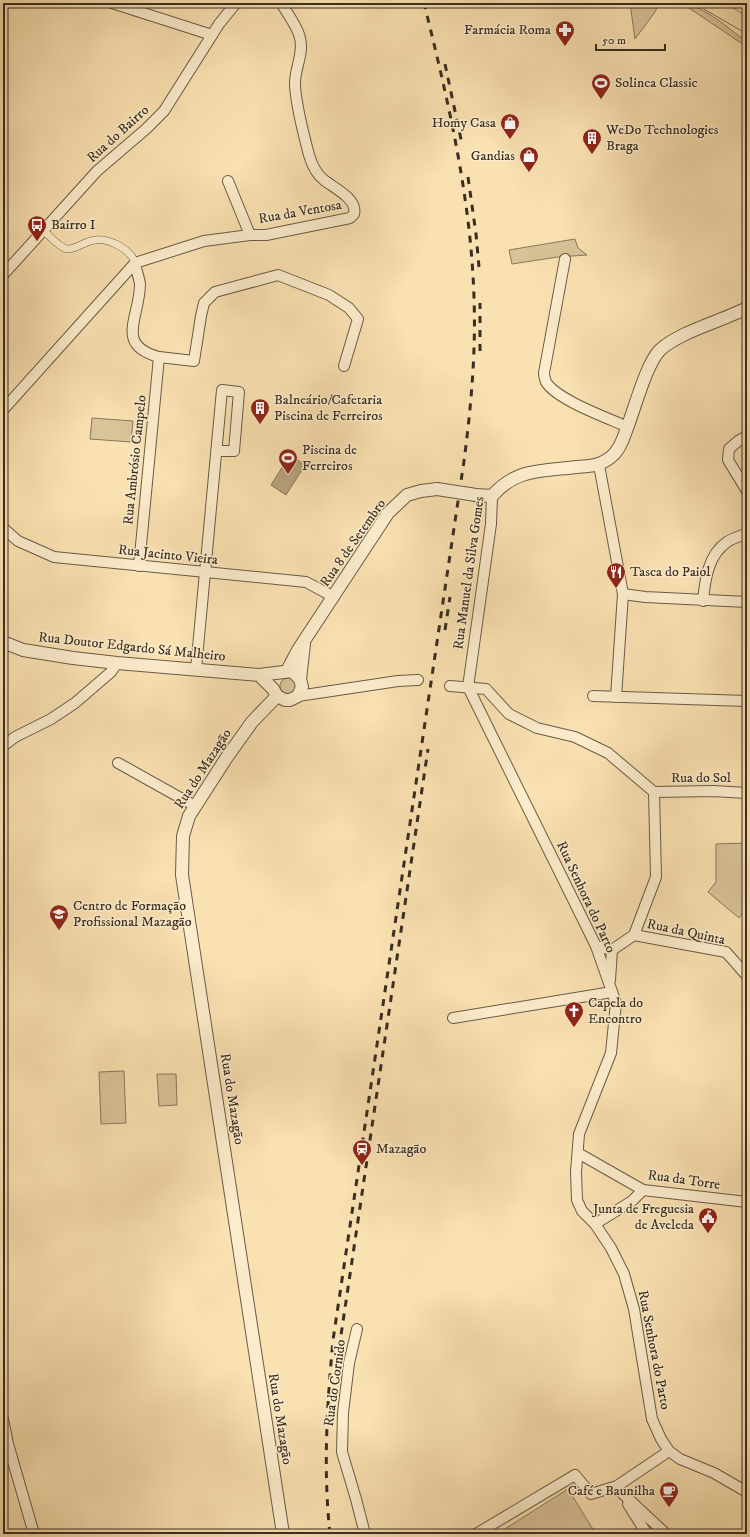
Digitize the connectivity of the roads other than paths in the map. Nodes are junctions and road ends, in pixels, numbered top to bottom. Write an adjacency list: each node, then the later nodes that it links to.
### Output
1 (112, 3): 6 (street)
2 (236, 3): 6 (street, Rua do Bairro)
3 (282, 3): 9 (street, Rua da Ventosa)
4 (709, 3): 5 (main road)
5 (746, 25)
6 (212, 35): 8 (street, Rua do Bairro)
7 (228, 181): 9 (street)
8 (43, 230): 11 (street); 12 (street, Rua do Bairro)
9 (250, 235): 11 (street, Rua da Ventosa)
10 (565, 259): 17 (street)
11 (135, 263): 14 (street); 16 (street)
12 (3, 275)
13 (747, 308): 17 (street, Rua Manuel da Silva Gomes)
14 (159, 358): 15 (street); 25 (street, Rua Ambrósio Campelo)
15 (344, 366)
16 (3, 410)
17 (628, 427): 20 (street, Rua Manuel da Silva Gomes)
18 (747, 436): 21 (street)
19 (216, 451): 19 (street); 26 (street)
20 (599, 465): 22 (street, Rua Manuel da Silva Gomes); 27 (street)
21 (747, 491)
22 (492, 496): 28 (street, Rua 8 de Setembro, bridge); 40 (street, Rua Manuel da Silva Gomes)
23 (3, 528): 25 (street, Rua Jacinto Vieira)
24 (747, 533): 29 (street)
25 (139, 566): 26 (street, Rua Jacinto Vieira)
26 (205, 572): 28 (street, Rua Jacinto Vieira); 34 (street)
27 (623, 594): 29 (street); 44 (street)
28 (334, 597): 32 (street, Rua 8 de Setembro)
29 (703, 601): 30 (street)
30 (747, 602)
31 (3, 642): 33 (street, Rua Doutor Edgardo Sá Malheiro)
32 (304, 642): 35 (street, Rua 8 de Setembro); 37 (street, Rua 8 de Setembro)
33 (117, 663): 34 (street, Rua Doutor Edgardo Sá Malheiro); 46 (street)
34 (196, 669): 36 (street, Rua Doutor Edgardo Sá Malheiro)
35 (283, 672): 36 (street, Rua Doutor Edgardo Sá Malheiro); 37 (street); 41 (street)
36 (258, 675): 41 (street)
37 (300, 679): 42 (street)
38 (418, 680): 42 (street)
39 (450, 686): 40 (street)
40 (468, 687): 48 (street); 52 (street, Rua Senhora do Parto)
41 (275, 693): 42 (street); 50 (street, Rua do Mazagão)
42 (298, 696)
43 (593, 696): 44 (street)
44 (616, 697): 45 (street)
45 (747, 701)
46 (3, 746)
47 (118, 763): 50 (street)
48 (654, 792): 49 (street, Rua do Sol); 51 (street)
49 (747, 793)
50 (195, 806): 67 (street, Rua do Mazagão)
51 (634, 936): 53 (street); 54 (street, Rua da Quinta)
52 (596, 946): 53 (street); 55 (street, Rua Senhora do Parto)
53 (612, 950): 55 (street)
54 (747, 976)
55 (611, 989): 56 (street); 57 (street, Rua Senhora do Parto)
56 (453, 1018)
57 (578, 1153): 58 (street, Rua da Torre); 60 (street, Rua Senhora do Parto)
58 (643, 1190): 59 (street, Rua da Torre); 60 (street)
59 (747, 1202)
60 (595, 1224): 63 (street, Rua Senhora do Parto)
61 (357, 1329): 68 (street, Rua do Cornido)
62 (3, 1419): 66 (street)
63 (668, 1451): 64 (street); 65 (street)
64 (619, 1489): 69 (street); 70 (street); 71 (street)
65 (747, 1492)
66 (34, 1534)
67 (283, 1534)
68 (364, 1534)
69 (476, 1534)
70 (647, 1534)
71 (666, 1534)

